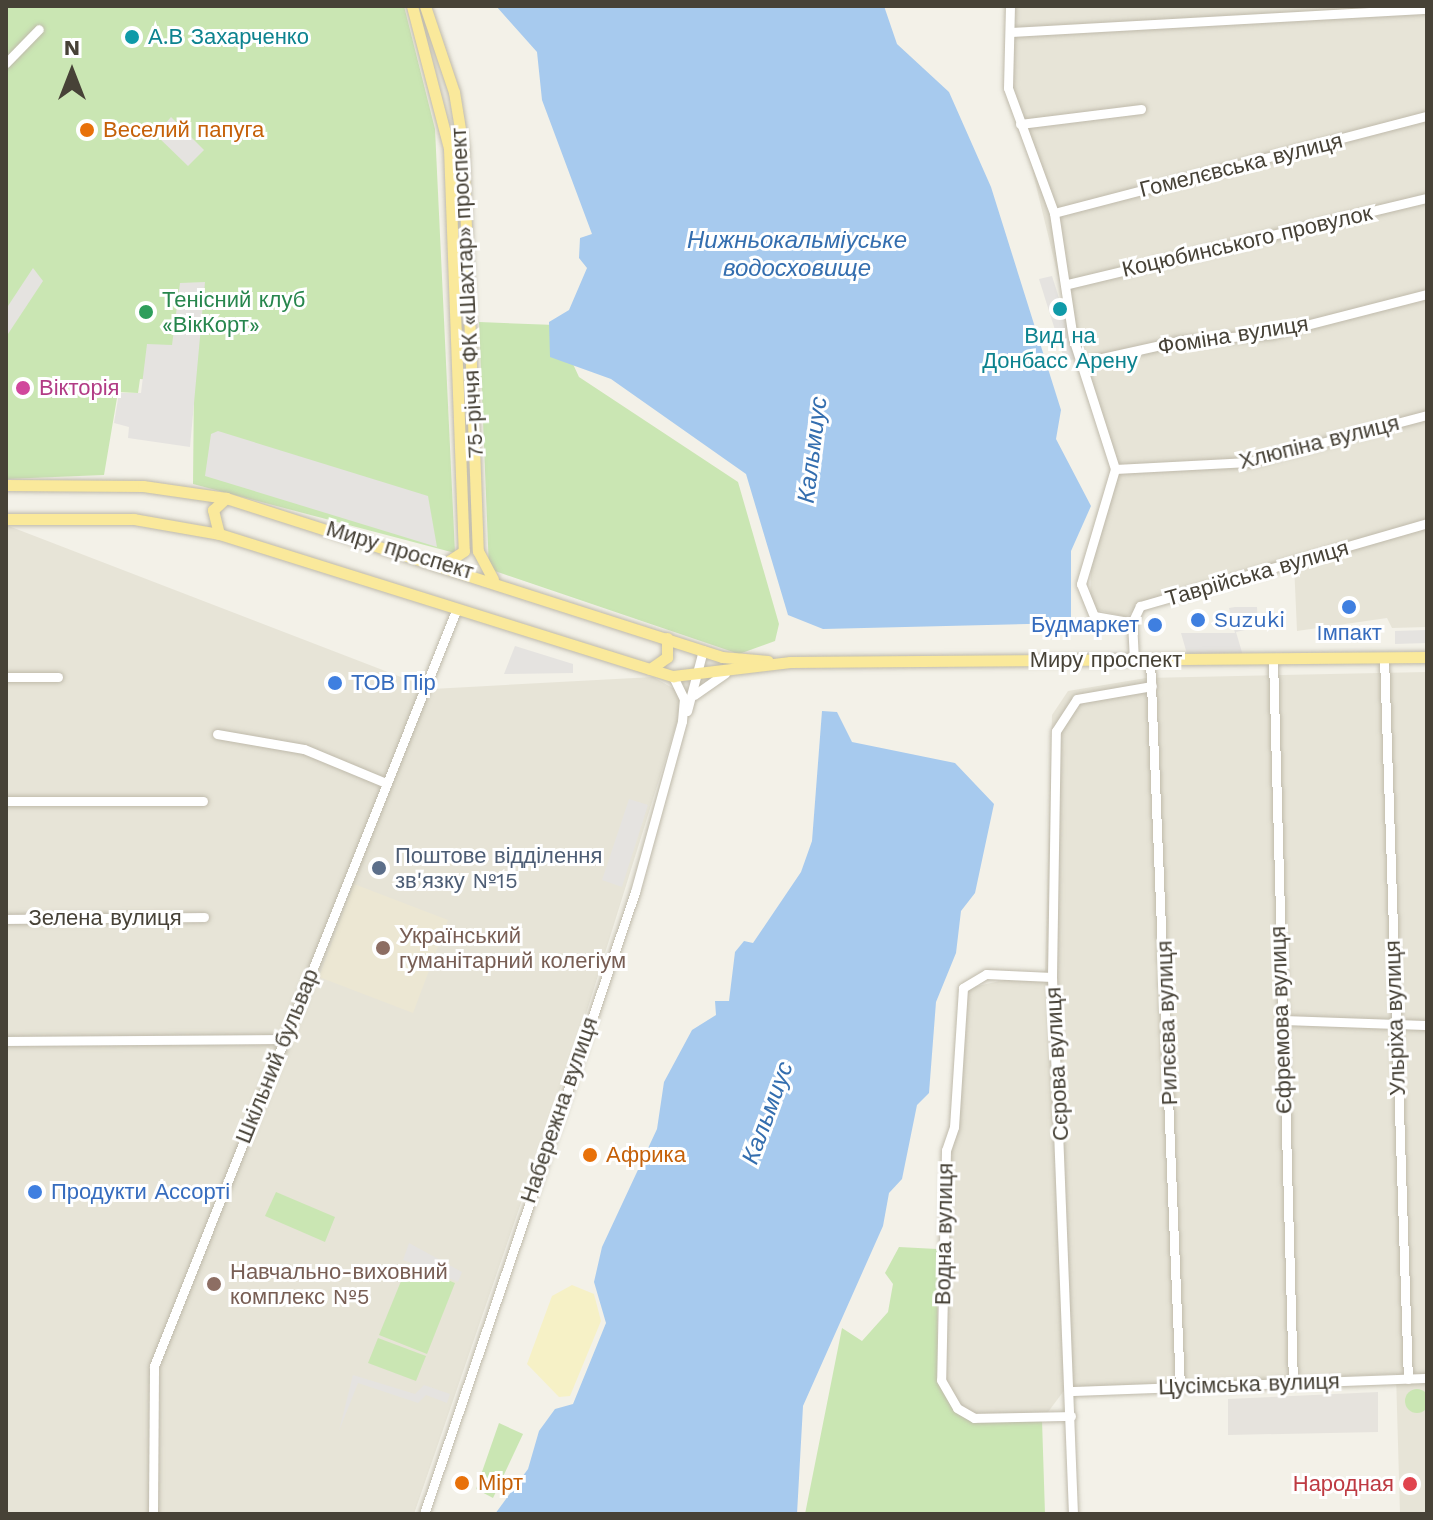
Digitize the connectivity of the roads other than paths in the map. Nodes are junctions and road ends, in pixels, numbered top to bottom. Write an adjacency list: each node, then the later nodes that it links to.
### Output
1 (412, 6): 23 (main road, 75-річчя ФК «Шахтар» проспект)
2 (425, 6): 24 (main road, 75-річчя ФК «Шахтар» проспект)
3 (1010, 6): 6 (street)
4 (1427, 9): 6 (street)
5 (39, 29): 7 (street)
6 (1011, 32): 10 (street)
7 (6, 63)
8 (1141, 109): 10 (street)
9 (1427, 116): 12 (street, Гомелєвська вулиця)
10 (1020, 124): 12 (street)
11 (1427, 198): 13 (street, Коцюбинського провулок)
12 (1054, 213): 13 (street)
13 (1068, 284): 15 (street)
14 (1427, 294): 15 (street, Фоміна вулиця)
15 (1084, 362): 17 (street)
16 (1427, 415): 17 (street, Хлюпіна вулиця)
17 (1115, 469): 26 (street)
18 (6, 485): 19 (main road, Миру проспект)
19 (226, 498): 22 (main road); 23 (main road, Миру проспект)
20 (6, 519): 22 (main road, Миру проспект)
21 (1427, 523): 26 (street, Таврійська вулиця)
22 (219, 534): 25 (main road, Миру проспект)
23 (444, 564): 24 (main road, Миру проспект)
24 (493, 579): 27 (main road, Миру проспект)
25 (457, 608): 35 (main road, Миру проспект); 45 (street, Шкільний бульвар)
26 (1132, 623): 32 (street)
27 (667, 638): 28 (main road, Миру проспект); 35 (main road)
28 (703, 650): 34 (main road, Миру проспект); 37 (street, Набережна вулиця)
29 (1384, 657): 30 (main road, Миру проспект); 31 (main road, Миру проспект); 53 (street, Ульріха вулиця)
30 (1427, 657)
31 (1273, 659): 33 (main road, Миру проспект); 51 (street, Єфремова вулиця)
32 (1134, 660): 33 (main road, Миру проспект); 34 (main road, Миру проспект)
33 (1150, 660): 41 (street, Рилєєва вулиця)
34 (787, 663): 36 (main road, Миру проспект)
35 (650, 669): 38 (main road, Миру проспект)
36 (725, 673): 37 (main road, Миру проспект); 42 (street)
37 (700, 675): 38 (main road, Миру проспект); 42 (street, Набережна вулиця)
38 (673, 676): 43 (street)
39 (6, 677): 40 (street)
40 (58, 677)
41 (1152, 686): 50 (street, Сєрова вулиця); 59 (street, Рилєєва вулиця)
42 (692, 698): 43 (street, Набережна вулиця)
43 (682, 721): 63 (street, Набережна вулиця)
44 (217, 734): 45 (street)
45 (386, 783): 54 (street, Шкільний бульвар)
46 (6, 801): 47 (street)
47 (203, 801)
48 (204, 917): 49 (street, Зелена вулиця)
49 (6, 919)
50 (1052, 977): 60 (street, Сєрова вулиця); 61 (street, Водна вулиця)
51 (1281, 1020): 53 (street); 58 (street, Єфремова вулиця)
52 (1427, 1025): 53 (street)
53 (1395, 1027): 57 (street, Ульріха вулиця)
54 (284, 1039): 55 (street); 62 (street, Шкільний бульвар)
55 (6, 1041)
56 (1427, 1378): 57 (street, Цусімська вулиця)
57 (1408, 1379): 58 (street, Цусімська вулиця)
58 (1293, 1382): 59 (street, Цусімська вулиця)
59 (1180, 1387): 60 (street, Цусімська вулиця)
60 (1071, 1391): 61 (street, Сєрова вулиця)
61 (1071, 1416): 64 (street, Сєрова вулиця)
62 (153, 1514)
63 (422, 1514)
64 (1073, 1514)

